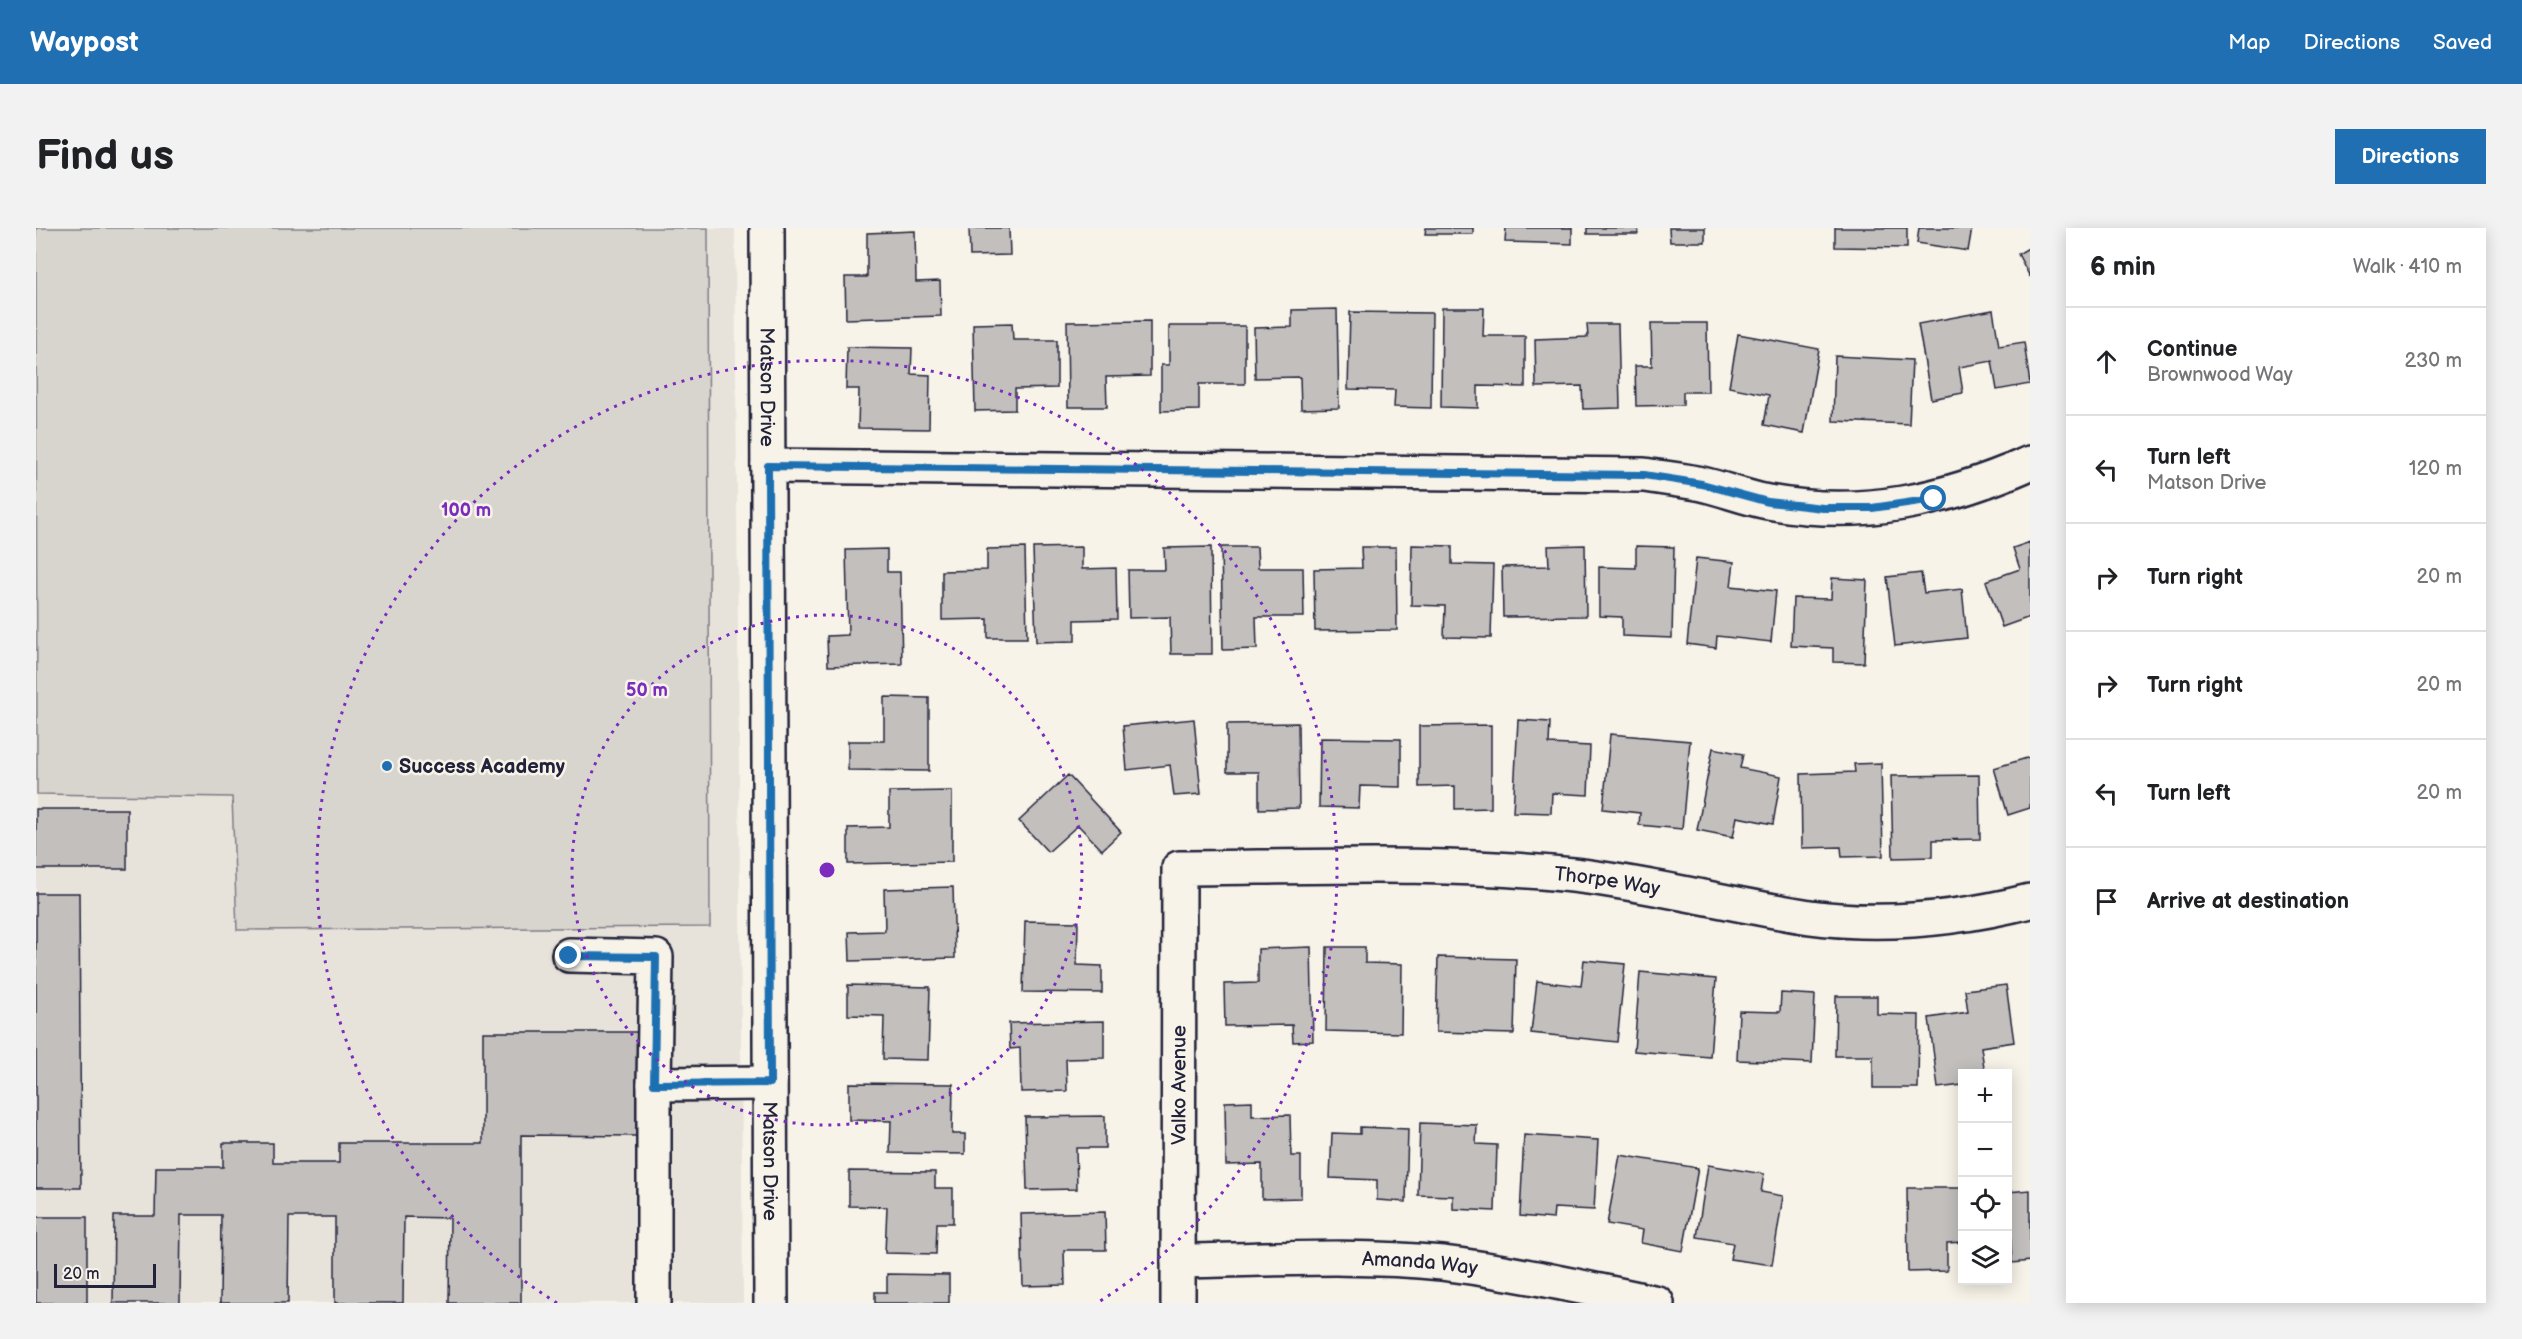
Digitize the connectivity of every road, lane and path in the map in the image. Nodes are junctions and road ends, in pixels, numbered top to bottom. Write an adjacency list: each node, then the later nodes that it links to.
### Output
1 (767, 228): 3 (street, Matson Drive)
2 (2030, 464): 3 (street)
3 (768, 466): 7 (street, Matson Drive)
4 (1179, 868): 5 (street, Thorpe Way); 9 (street, Valko Avenue)
5 (2030, 901)
6 (569, 956): 8 (street)
7 (770, 1083): 8 (street); 11 (street, Matson Drive)
8 (654, 1084): 10 (street)
9 (1178, 1261): 12 (street, Valko Avenue); 13 (street, Amanda Way)
10 (654, 1303)
11 (771, 1303)
12 (1178, 1303)
13 (1657, 1303)

